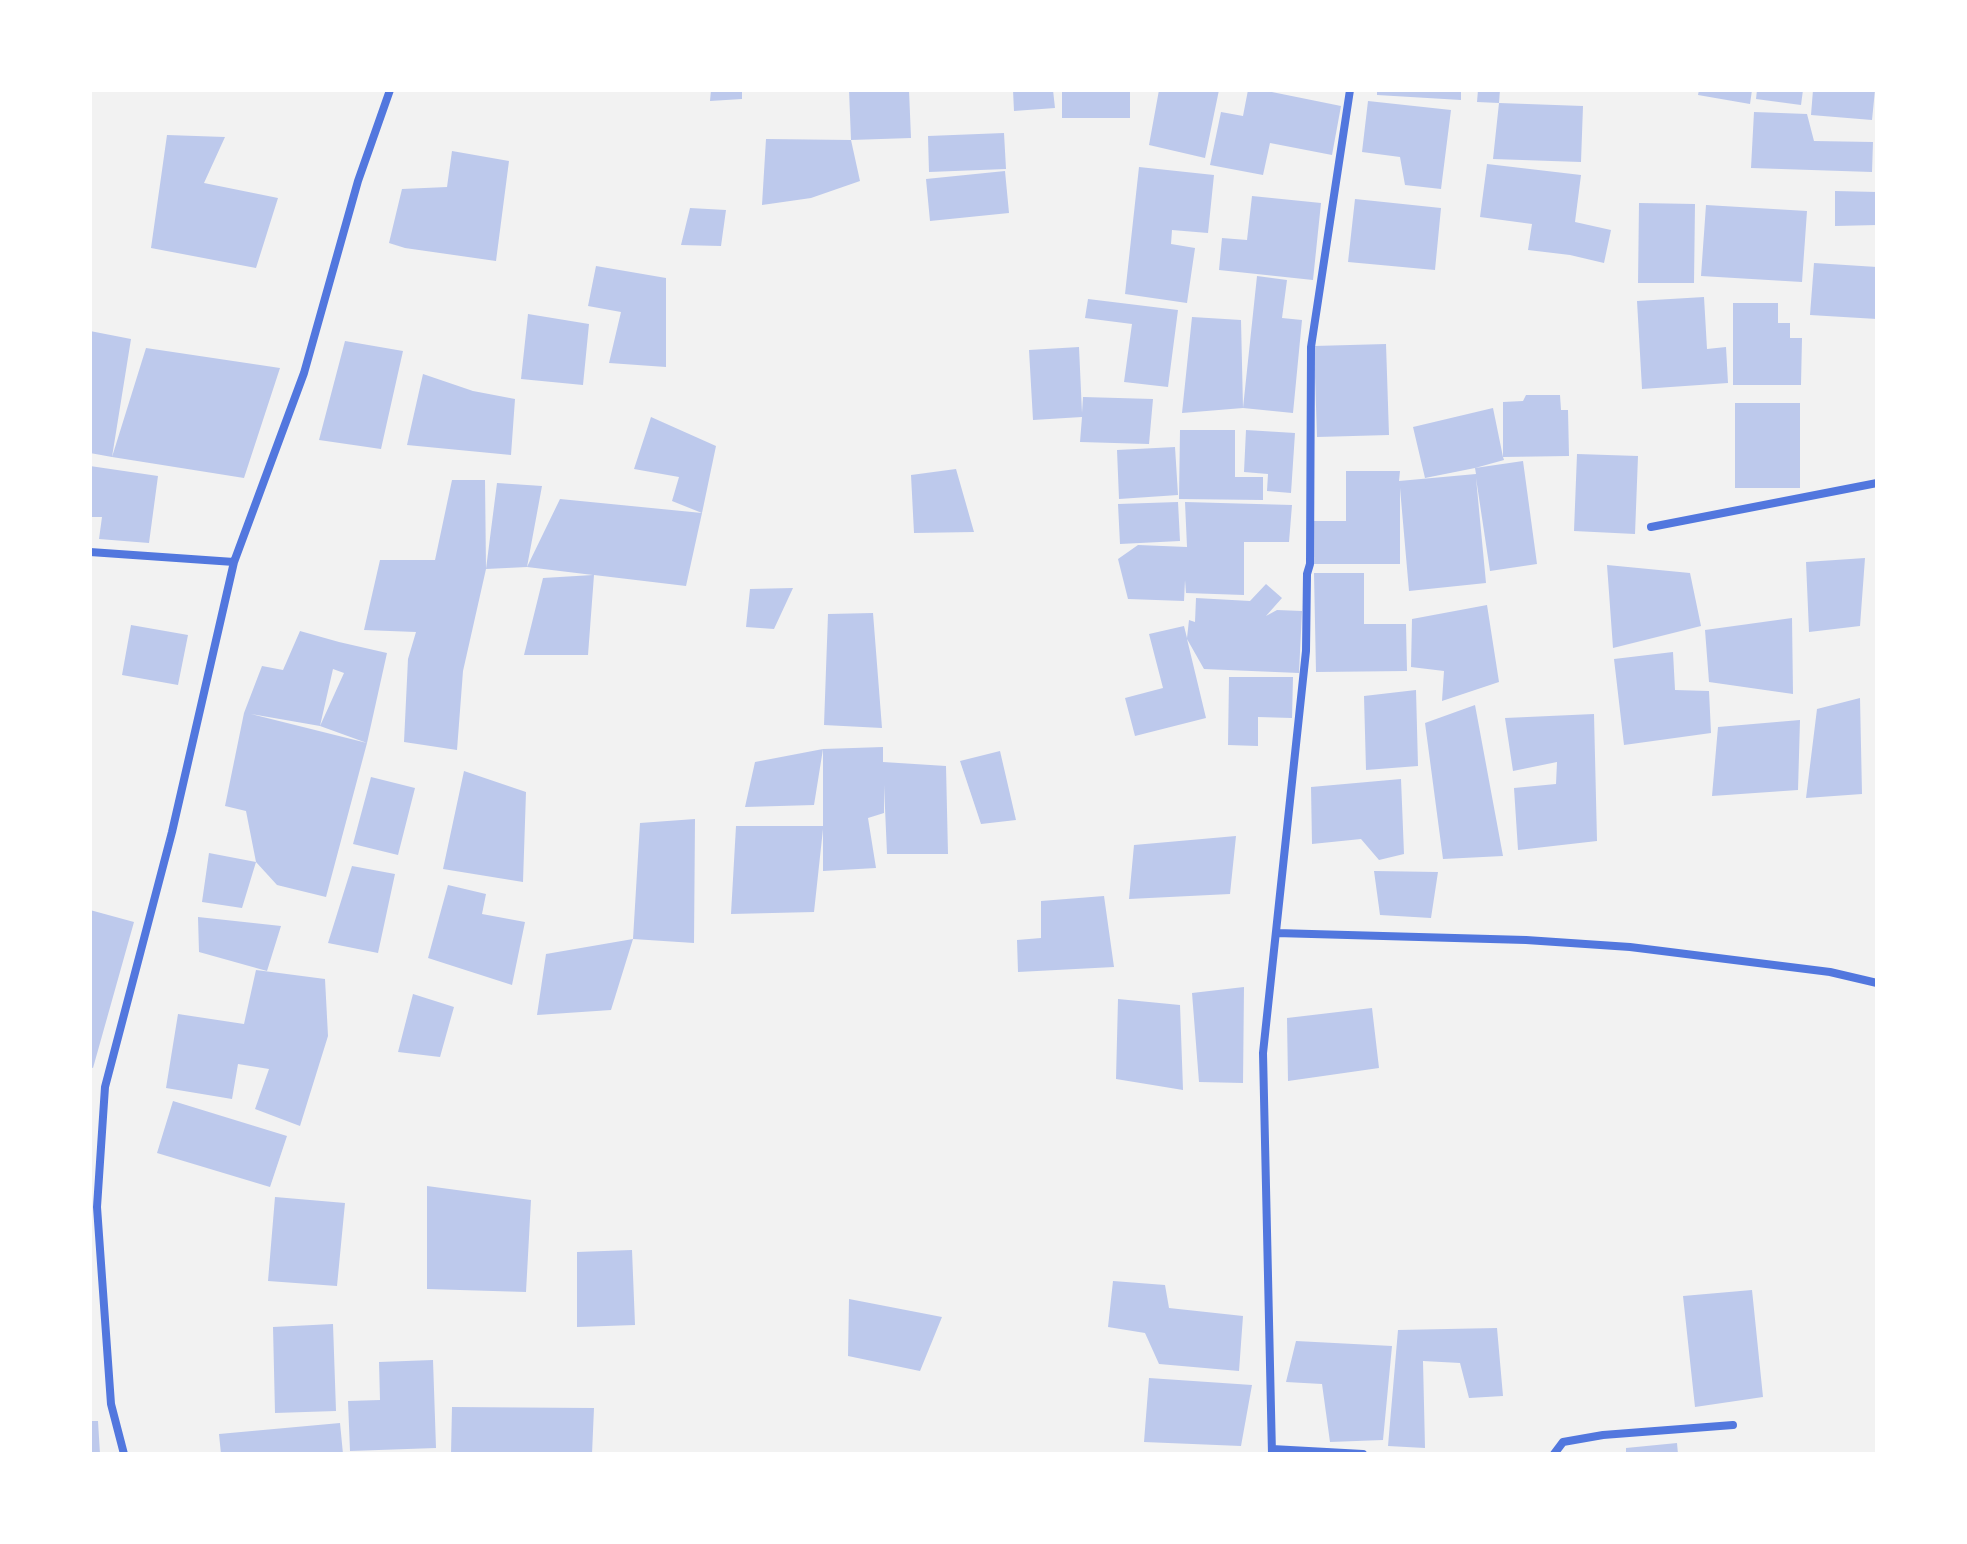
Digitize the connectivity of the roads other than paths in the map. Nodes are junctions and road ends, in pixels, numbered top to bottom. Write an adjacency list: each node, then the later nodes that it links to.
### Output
1 (390, 90): 6 (street)
2 (1350, 90): 7 (street)
3 (1877, 483): 4 (street)
4 (1651, 527)
5 (90, 552): 6 (street)
6 (234, 562): 11 (street)
7 (1276, 933): 8 (street); 10 (street)
8 (1877, 983)
9 (1733, 1425): 13 (street)
10 (1272, 1451): 12 (street)
11 (124, 1454)
12 (1363, 1454)
13 (1554, 1454)

